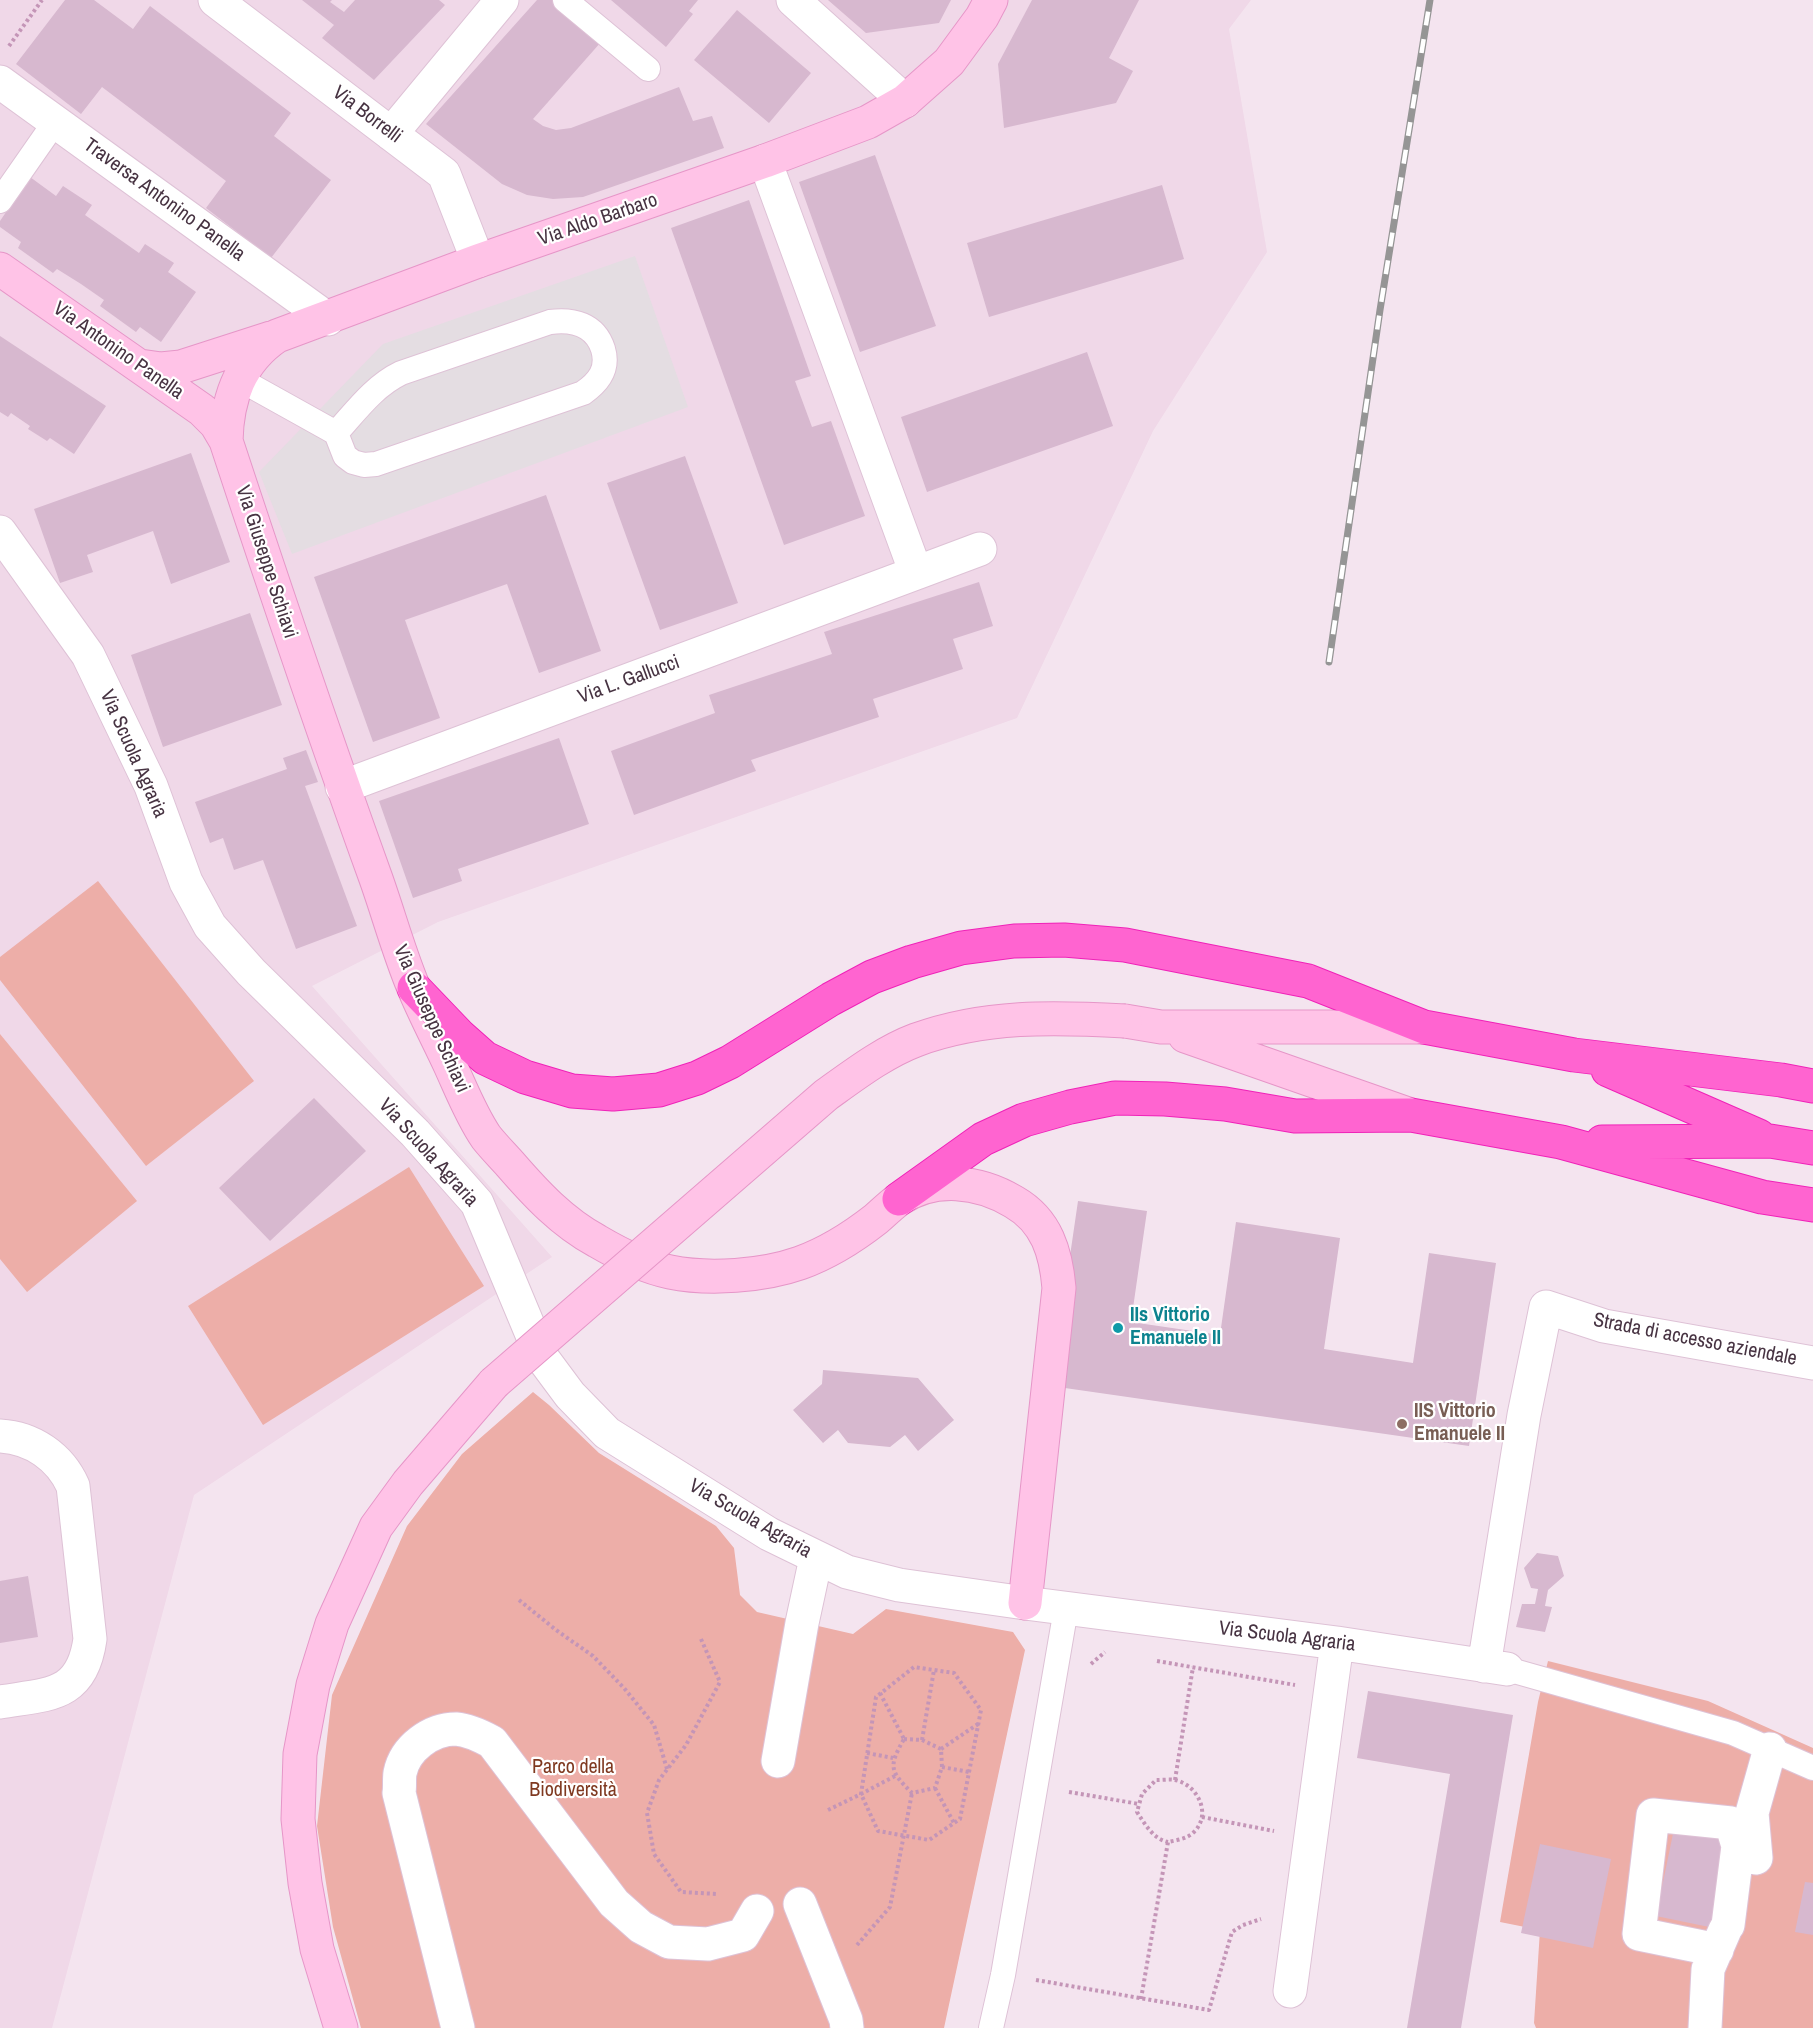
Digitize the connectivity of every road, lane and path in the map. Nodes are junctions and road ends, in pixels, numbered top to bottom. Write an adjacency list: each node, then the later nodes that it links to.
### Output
1 (42, 0): 7 (path)
2 (215, 0): 12 (street, Via Borrelli)
3 (502, 0): 12 (street)
4 (565, 0): 8 (lane)
5 (793, 0): 10 (street)
6 (991, 0): 10 (street, Via Aldo Barbaro)
7 (7, 48)
8 (648, 69)
9 (0, 82): 11 (street, Traversa Antonino Panella)
10 (905, 101): 13 (street, Via Aldo Barbaro)
11 (55, 122): 14 (lane); 17 (street, Traversa Antonino Panella)
12 (391, 134): 15 (street, Via Borrelli)
13 (765, 161): 15 (street, Via Aldo Barbaro); 25 (street)
14 (0, 201)
15 (478, 261): 17 (street, Via Aldo Barbaro)
16 (0, 269): 19 (street, Via Antonino Panella)
17 (327, 319): 18 (street, Via Aldo Barbaro)
18 (277, 336): 19 (street); 20 (street, Via Aldo Barbaro)
19 (140, 366): 22 (street, Via Antonino Panella)
20 (239, 379): 21 (lane); 22 (street, Via Aldo Barbaro)
21 (336, 433): 21 (lane)
22 (226, 441): 26 (street, Via Giuseppe Schiavi)
23 (0, 532): 40 (street, Via Scuola Agraria)
24 (980, 549): 25 (street, Via L. Gallucci)
25 (916, 573): 26 (street, Via L. Gallucci)
26 (342, 787): 27 (street, Via Giuseppe Schiavi)
27 (414, 987): 29 (highway); 36 (street, Via Giuseppe Schiavi)
28 (1161, 1027): 29 (street); 32 (street); 88 (street, bridge)
29 (1424, 1027): 30 (highway)
30 (1574, 1055): 31 (highway); 33 (highway)
31 (1813, 1086)
32 (1411, 1114): 34 (highway); 36 (highway)
33 (1770, 1141): 34 (highway); 35 (highway)
34 (1561, 1142): 37 (highway)
35 (1813, 1148)
36 (899, 1199): 42 (street, Via Giuseppe Schiavi)
37 (1813, 1205)
38 (1813, 1363): 50 (street, Strada di accesso aziendale)
39 (0, 1436): 54 (street)
40 (816, 1558): 42 (street, Via Scuola Agraria); 62 (street)
41 (519, 1600): 65 (path)
42 (1025, 1603): 43 (street, Via Scuola Agraria)
43 (1066, 1609): 45 (street, Via Scuola Agraria); 84 (lane)
44 (702, 1639): 65 (path)
45 (1337, 1643): 50 (street, Via Scuola Agraria); 86 (street)
46 (1115, 1654): 48 (path)
47 (1148, 1660): 49 (path)
48 (1089, 1666)
49 (1193, 1667): 52 (path); 68 (path)
50 (1496, 1667): 59 (lane)
51 (934, 1670): 53 (path); 55 (path); 57 (path)
52 (1299, 1686)
53 (880, 1694): 56 (path); 60 (path)
54 (0, 1702)
55 (979, 1723): 58 (path); 66 (path)
56 (904, 1739): 57 (path); 61 (path)
57 (922, 1740): 58 (path)
58 (941, 1749): 63 (path)
59 (1770, 1749): 64 (lane); 92 (street)
60 (867, 1753): 61 (path); 72 (path)
61 (893, 1758): 67 (path)
62 (778, 1761)
63 (942, 1767): 66 (path); 69 (path)
64 (1813, 1768)
65 (667, 1769): 80 (path)
66 (969, 1772): 76 (path)
67 (895, 1776): 71 (path); 72 (path)
68 (1175, 1780): 73 (path); 75 (path)
69 (935, 1788): 71 (path); 76 (path)
70 (1063, 1791): 73 (path)
71 (912, 1793): 78 (path)
72 (861, 1794): 74 (path); 78 (path)
73 (1139, 1804): 79 (path)
74 (828, 1810)
75 (1202, 1816): 77 (path); 79 (path)
76 (954, 1823): 78 (path)
77 (1276, 1831)
78 (904, 1836): 85 (path)
79 (1168, 1842): 87 (path)
80 (718, 1894)
81 (800, 1904): 85 (street)
82 (757, 1911): 89 (street)
83 (1263, 1919): 87 (path)
84 (1003, 1974): 87 (path); 91 (lane)
85 (829, 1977): 90 (street)
86 (1290, 1991)
87 (1141, 1999)
88 (341, 2028)
89 (458, 2028)
90 (847, 2028)
91 (991, 2028)
92 (1705, 2028)

